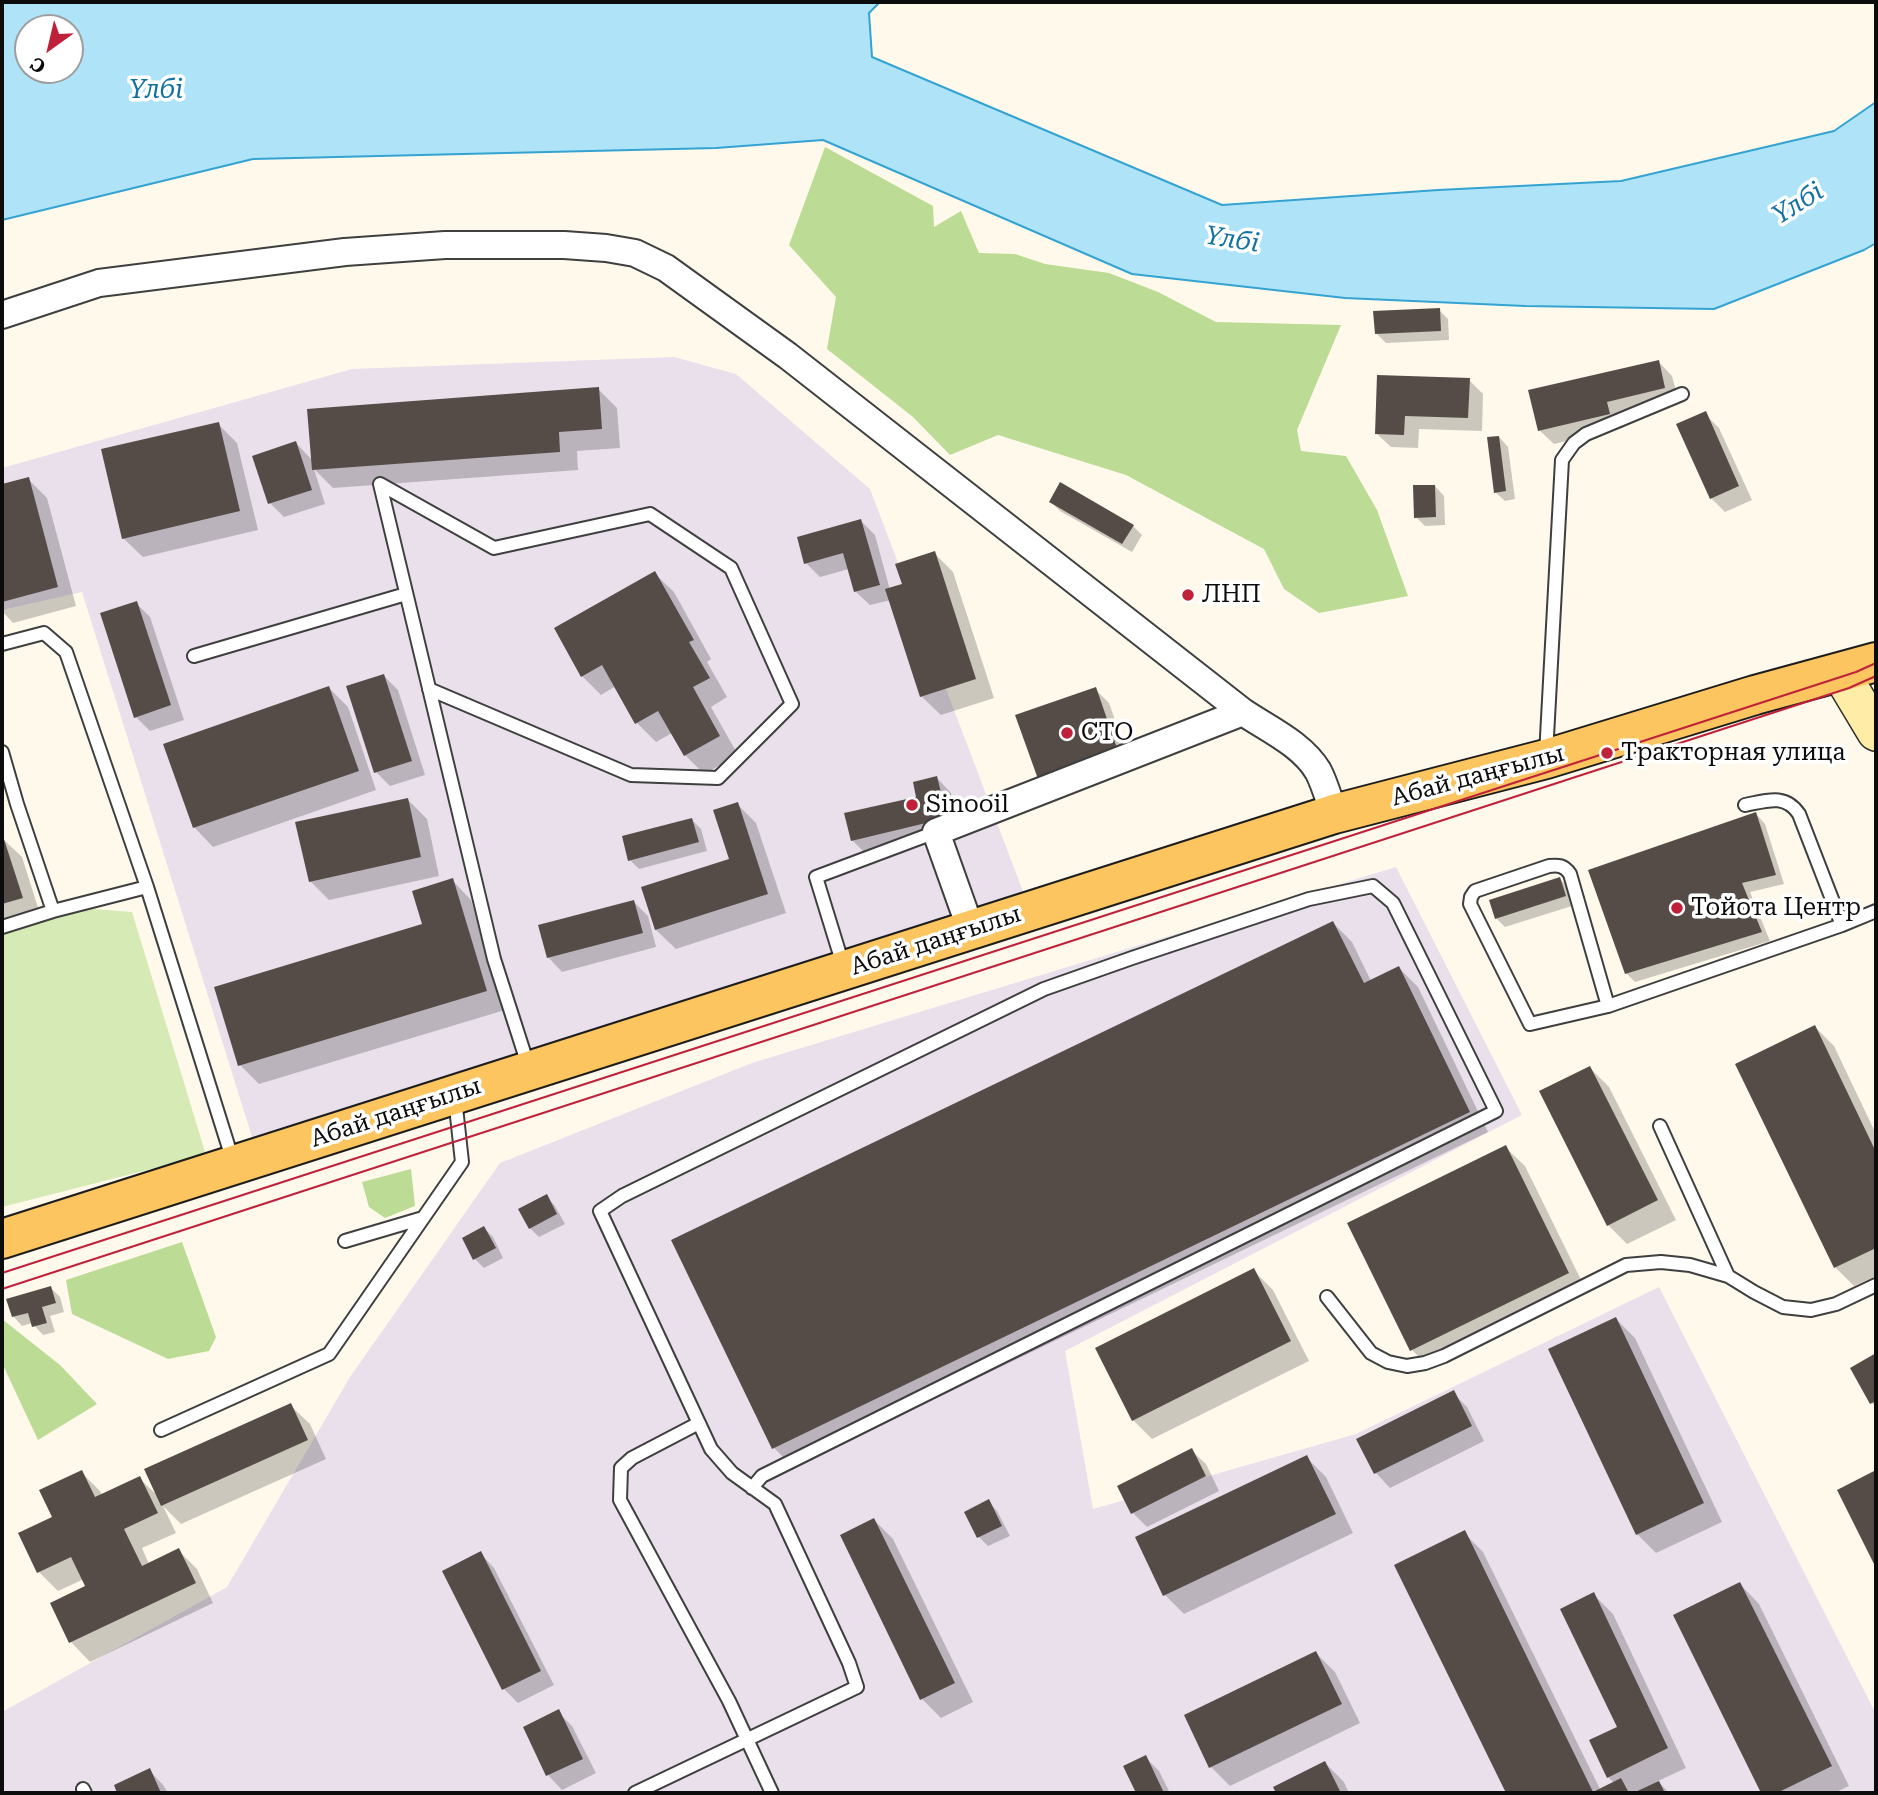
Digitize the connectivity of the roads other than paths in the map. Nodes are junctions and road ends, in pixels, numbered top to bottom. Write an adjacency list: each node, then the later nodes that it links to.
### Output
1 (2, 315): 9 (street)
2 (1682, 394): 12 (lane)
3 (406, 594): 5 (lane); 8 (lane); 8 (lane)
4 (2, 644): 16 (lane)
5 (194, 656)
6 (1876, 662): 7 (main road, Абай даңғылы)
7 (1840, 672): 10 (main road); 12 (main road, Абай даңғылы)
8 (429, 689): 24 (lane)
9 (1243, 712): 14 (street); 15 (street)
10 (1876, 732)
11 (2, 752): 17 (lane)
12 (1546, 759): 14 (main road, Абай даңғылы)
13 (1745, 805): 19 (lane)
14 (1334, 814): 21 (main road, Абай даңғылы)
15 (936, 832): 21 (street); 22 (lane)
16 (147, 887): 17 (lane); 27 (lane)
17 (53, 911): 20 (lane)
18 (1876, 911): 19 (lane)
19 (1842, 925): 23 (lane)
20 (2, 927)
21 (971, 930): 22 (main road, Абай даңғылы)
22 (844, 970): 24 (main road, Абай даңғылы)
23 (1608, 1006): 23 (lane)
24 (530, 1070): 25 (main road, Абай даңғылы)
25 (454, 1095): 27 (main road, Абай даңғылы); 28 (lane)
26 (1660, 1126): 31 (lane)
27 (234, 1165): 29 (main road, Абай даңғылы)
28 (424, 1218): 30 (lane); 35 (lane)
29 (2, 1239)
30 (345, 1241)
31 (1728, 1276): 32 (lane); 33 (lane)
32 (1876, 1285)
33 (1327, 1297)
34 (699, 1423): 36 (lane); 36 (lane); 37 (lane)
35 (161, 1430)
36 (752, 1488): 37 (lane)
37 (747, 1740): 38 (lane); 39 (lane)
38 (635, 1793)
39 (772, 1793)

